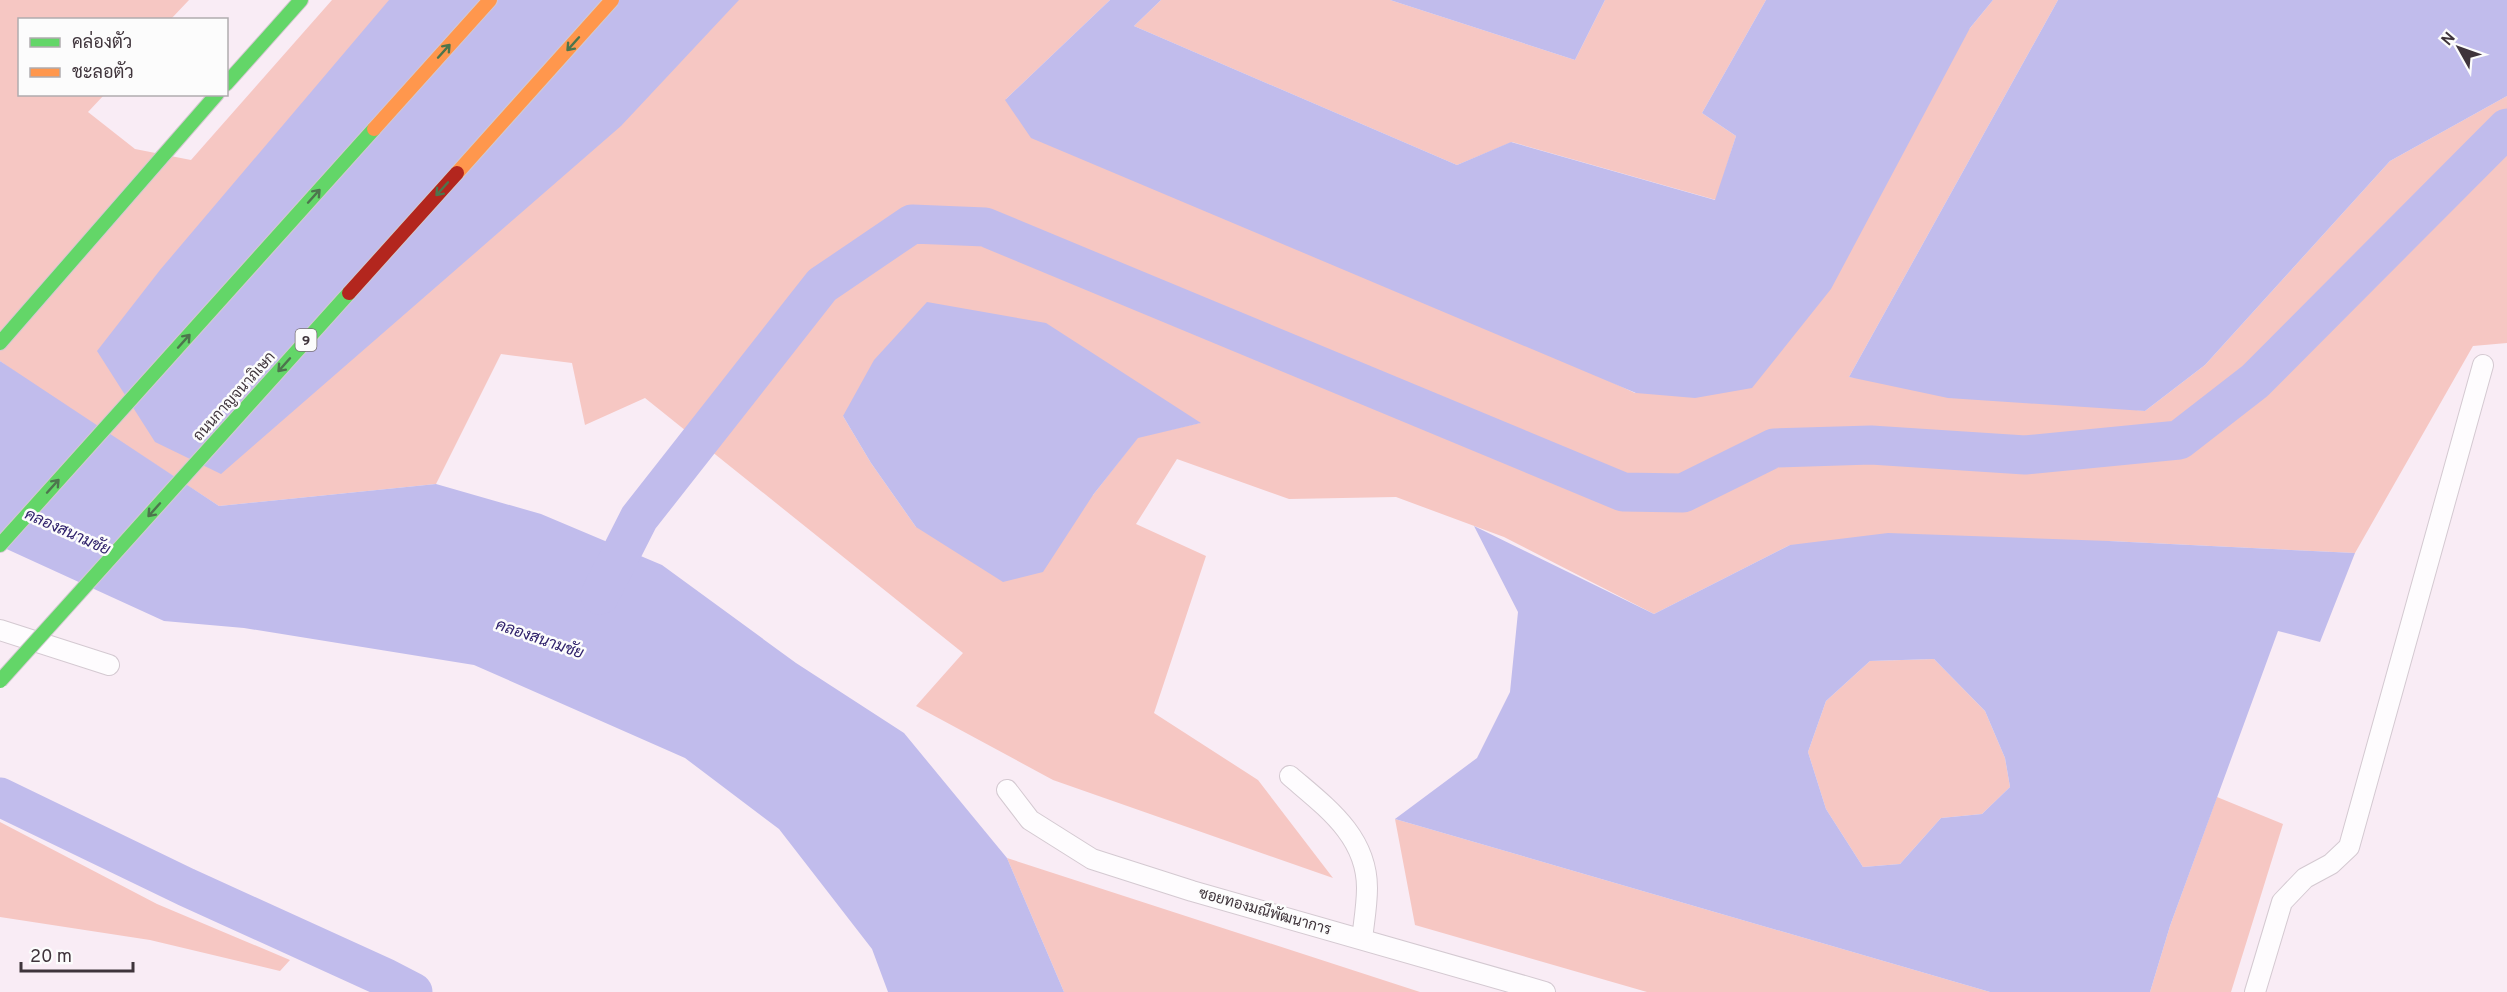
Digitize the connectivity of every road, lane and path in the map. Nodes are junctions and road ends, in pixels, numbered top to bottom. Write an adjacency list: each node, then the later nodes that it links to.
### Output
1 (301, 0): 4 (main road)
2 (490, 0): 8 (main road, one-way to 2)
3 (612, 0): 11 (main road, ถนนกาญจนาภิเษก / 9, one-way to 11, bridge)
4 (228, 82)
5 (215, 96): 6 (main road)
6 (0, 343)
7 (2483, 365): 16 (lane)
8 (0, 545)
9 (0, 630): 10 (lane)
10 (109, 665)
11 (0, 681)
12 (1290, 776): 14 (lane)
13 (1006, 790): 14 (lane, ซอยทองมณีพัฒนาการ)
14 (1362, 939): 15 (lane, ซอยทองมณีพัฒนาการ)
15 (1545, 992)
16 (2254, 992)

